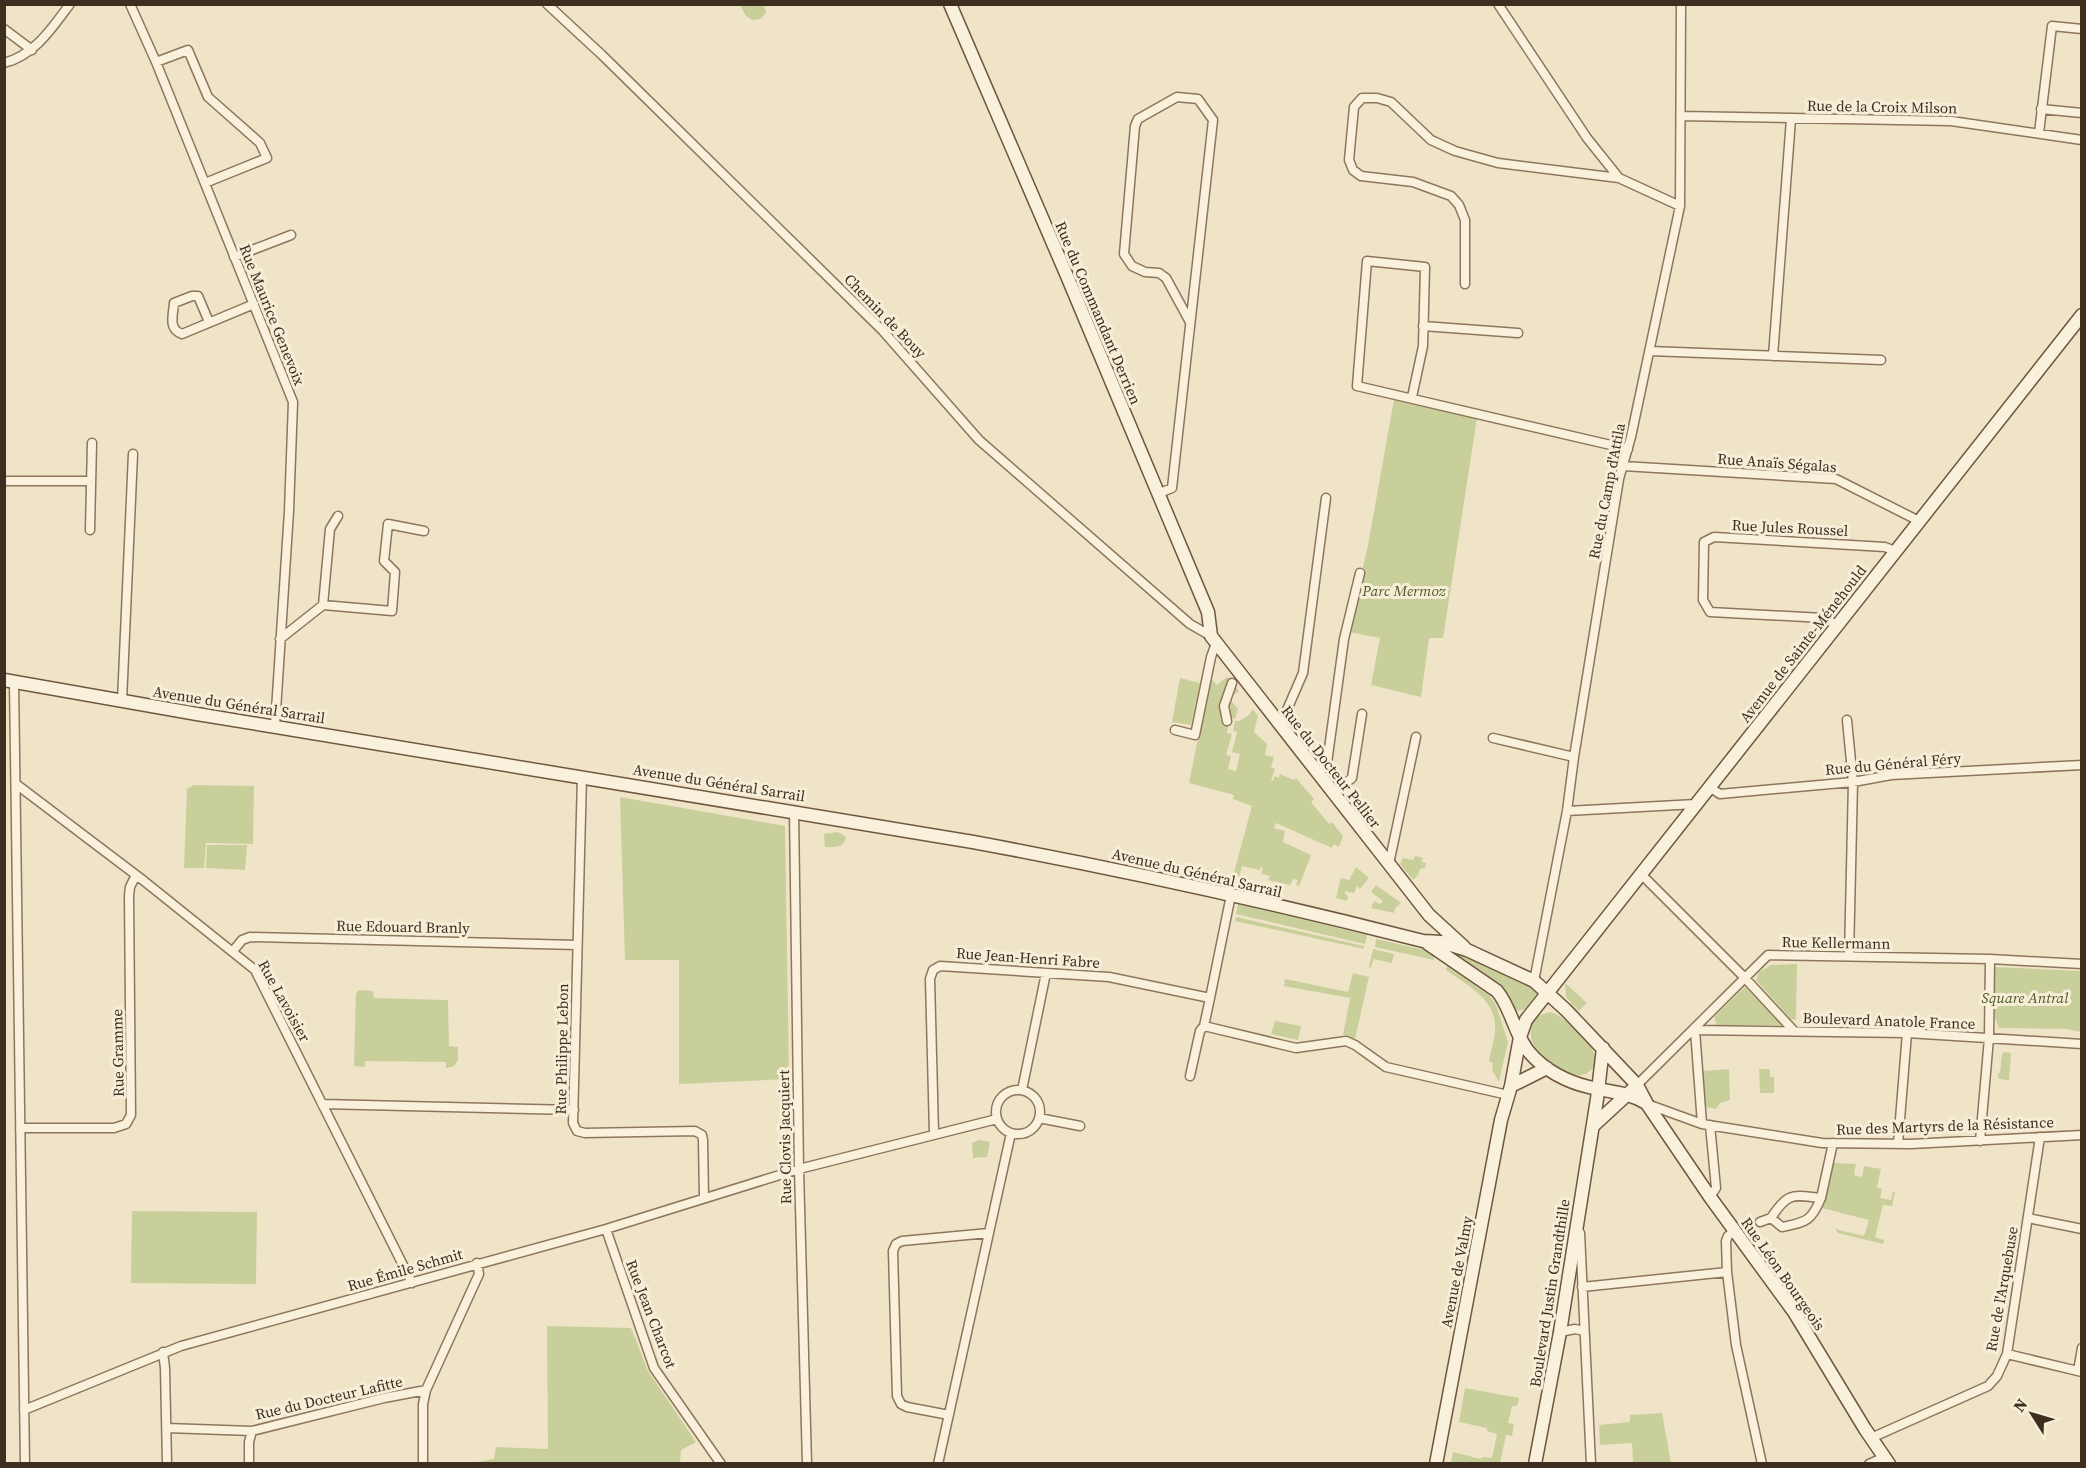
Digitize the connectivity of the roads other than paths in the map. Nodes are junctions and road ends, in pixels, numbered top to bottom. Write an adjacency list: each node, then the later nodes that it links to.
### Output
1 (70, 4): 9 (street)
2 (130, 4): 10 (street, Rue Maurice Genevoix)
3 (547, 4): 52 (street, Chemin de Bouy)
4 (950, 4): 41 (main road, Rue du Commandant Derrien)
5 (1498, 4): 18 (street)
6 (1682, 4): 14 (street, Rue du Camp d'Attila)
7 (2082, 28): 12 (street)
8 (4, 29): 9 (street)
9 (32, 50): 11 (street)
10 (156, 62): 19 (street, Rue Maurice Genevoix); 19 (street)
11 (4, 63)
12 (2042, 110): 13 (street); 16 (street)
13 (2082, 113)
14 (1681, 116): 15 (street, Rue de la Croix Milson); 20 (street, Rue du Camp d'Attila)
15 (1791, 119): 16 (street, Rue de la Croix Milson); 32 (street)
16 (2039, 132): 17 (street, Rue de la Croix Milson)
17 (2082, 140)
18 (1619, 178): 20 (street); 23 (street)
19 (205, 183): 22 (street, Rue Maurice Genevoix)
20 (1680, 206): 31 (street, Rue du Camp d'Attila)
21 (291, 235): 22 (street)
22 (234, 257): 24 (street, Rue Maurice Genevoix)
23 (1465, 284)
24 (254, 304): 26 (street); 51 (street, Rue Maurice Genevoix)
25 (2082, 315): 29 (main road, Avenue de Sainte-Ménehould)
26 (209, 322): 26 (street)
27 (1190, 322): 27 (street); 41 (street)
28 (1424, 326): 30 (street); 34 (street); 34 (street)
29 (2077, 329): 44 (main road, Avenue de Sainte-Ménehould)
30 (1518, 333)
31 (1650, 351): 32 (street); 36 (street, Rue du Camp d'Attila)
32 (1773, 356): 33 (street)
33 (1881, 360)
34 (1412, 398): 36 (street)
35 (92, 443): 40 (street)
36 (1628, 449): 38 (street, Rue du Camp d'Attila)
37 (133, 454): 55 (street)
38 (1623, 466): 44 (street, Rue Anaïs Ségalas); 64 (street, Rue du Camp d'Attila)
39 (4, 481): 40 (street)
40 (91, 481): 45 (street)
41 (1157, 494): 52 (main road, Rue du Commandant Derrien)
42 (1326, 498): 60 (street)
43 (338, 516): 49 (street)
44 (1919, 521): 47 (main road, Avenue de Sainte-Ménehould)
45 (90, 530)
46 (424, 531): 49 (street)
47 (1895, 551): 50 (main road, Avenue de Sainte-Ménehould); 50 (street, Rue Jules Roussel)
48 (1360, 573): 66 (street)
49 (323, 605): 51 (street)
50 (1836, 625): 70 (main road, Avenue de Sainte-Ménehould)
51 (280, 639): 59 (street, Rue Maurice Genevoix)
52 (1213, 640): 60 (main road, Rue du Docteur Pellier); 61 (street)
53 (10, 681): 55 (main road, Avenue du Général Sarrail); 69 (street)
54 (1232, 683): 58 (street)
55 (122, 701): 59 (main road, Avenue du Général Sarrail)
56 (1362, 714): 71 (street)
57 (1847, 720): 68 (street)
58 (1227, 721)
59 (275, 726): 67 (main road, Avenue du Général Sarrail)
60 (1280, 726): 66 (main road, Rue du Docteur Pellier)
61 (1175, 730)
62 (1416, 738): 75 (street)
63 (1493, 738): 64 (street)
64 (1574, 757): 74 (street, Rue du Camp d'Attila)
65 (2082, 765): 68 (street, Rue du Général Féry)
66 (1318, 774): 71 (main road, Rue du Docteur Pellier)
67 (582, 776): 73 (main road, Avenue du Général Sarrail); 80 (street, Rue Philippe Lebon)
68 (1853, 782): 70 (street, Rue du Général Féry); 84 (street)
69 (16, 784): 77 (street, Rue Lavoisier); 117 (street)
70 (1709, 787): 72 (main road, Avenue de Sainte-Ménehould)
71 (1332, 793): 75 (main road, Rue du Docteur Pellier)
72 (1696, 804): 74 (street); 76 (main road, Avenue de Sainte-Ménehould)
73 (794, 811): 78 (main road, Avenue du Général Sarrail); 125 (street, Rue Clovis Jacquiert)
74 (1567, 811): 89 (street, Rue du Camp d'Attila)
75 (1389, 864): 79 (main road, Rue du Docteur Pellier)
76 (1641, 874): 88 (street); 90 (main road, Avenue de Sainte-Ménehould)
77 (136, 875): 83 (street, Rue Lavoisier); 117 (street, Rue Gramme)
78 (1232, 895): 81 (main road, Avenue du Général Sarrail); 91 (street)
79 (1429, 915): 81 (main road, Rue du Docteur Pellier); 82 (main road, Rue du Docteur Pellier)
80 (578, 945): 83 (street, Rue Edouard Branly); 111 (street, Rue Philippe Lebon)
81 (1444, 947): 82 (main road); 96 (main road)
82 (1467, 950): 89 (main road, Rue Léon Bourgeois)
83 (233, 951): 109 (street, Rue Lavoisier)
84 (1849, 956): 85 (street, Rue Kellermann); 88 (street, Rue Kellermann)
85 (1990, 959): 86 (street, Rue Kellermann); 97 (street)
86 (2082, 964)
87 (1046, 973): 91 (street, Rue Jean-Henri Fabre); 105 (street); 118 (street, Rue Jean-Henri Fabre)
88 (1744, 977): 93 (street, Rue Kellermann); 94 (street)
89 (1534, 981): 90 (main road, Rue Léon Bourgeois)
90 (1548, 992): 96 (main road, Avenue de Sainte-Ménehould); 99 (main road, Rue Léon Bourgeois)
91 (1210, 998): 92 (street)
92 (1204, 1026): 102 (street); 106 (street)
93 (1695, 1030): 94 (street, Boulevard Anatole France); 103 (street, Rue Kellermann); 114 (street)
94 (1794, 1030): 95 (street, Boulevard Anatole France)
95 (1907, 1033): 97 (street, Boulevard Anatole France); 124 (street)
96 (1520, 1037): 100 (main road); 106 (main road, Avenue de Valmy)
97 (1989, 1038): 98 (street, Boulevard Anatole France); 122 (street)
98 (2082, 1044)
99 (1603, 1048): 101 (main road, Boulevard Justin Grandthille); 103 (main road, Rue Léon Bourgeois)
100 (1546, 1068): 104 (main road, Rue Léon Bourgeois); 106 (main road)
101 (1600, 1073): 104 (main road); 107 (main road, Boulevard Justin Grandthille)
102 (1190, 1076)
103 (1637, 1085): 108 (main road); 110 (main road, Rue Léon Bourgeois)
104 (1585, 1086): 107 (main road, Rue Léon Bourgeois)
105 (1022, 1090): 112 (street); 113 (street)
106 (1510, 1091): 161 (main road, Avenue de Valmy)
107 (1598, 1094): 108 (main road, Rue Léon Bourgeois); 116 (main road, Boulevard Justin Grandthille)
108 (1627, 1094): 110 (main road, Rue Léon Bourgeois); 116 (main road)
109 (322, 1104): 111 (street); 139 (street, Rue Lavoisier)
110 (1647, 1104): 114 (street, Rue des Martyrs de la Résistance); 126 (main road, Rue Léon Bourgeois)
111 (573, 1110): 127 (street, Rue Philippe Lebon)
112 (1039, 1118): 115 (street); 119 (street)
113 (997, 1119): 118 (street); 119 (street)
114 (1706, 1125): 123 (street, Rue des Martyrs de la Résistance); 126 (street)
115 (1080, 1126)
116 (1593, 1126): 129 (main road, Boulevard Justin Grandthille)
117 (20, 1128): 148 (street)
118 (934, 1133): 125 (street)
119 (1011, 1133): 136 (street)
120 (2082, 1135): 121 (street, Rue des Martyrs de la Résistance)
121 (2040, 1137): 122 (street, Rue des Martyrs de la Résistance); 131 (street, Rue de l'Arquebuse)
122 (1980, 1141): 124 (street, Rue des Martyrs de la Résistance)
123 (1833, 1143): 124 (street, Rue des Martyrs de la Résistance); 128 (street)
124 (1898, 1144)
125 (799, 1168): 127 (street, Rue Émile Schmit); 159 (street, Rue Clovis Jacquiert)
126 (1710, 1197): 135 (main road, Rue Léon Bourgeois)
127 (704, 1198): 133 (street, Rue Émile Schmit)
128 (1821, 1198): 130 (street); 130 (street)
129 (1579, 1212): 140 (street); 142 (main road, Boulevard Justin Grandthille)
130 (1771, 1218): 132 (street)
131 (2028, 1218): 134 (street); 145 (street, Rue de l'Arquebuse)
132 (1760, 1222)
133 (606, 1229): 137 (street, Rue Émile Schmit); 158 (street, Rue Jean Charcot)
134 (2082, 1229)
135 (1734, 1230): 138 (street); 152 (main road, Rue Léon Bourgeois)
136 (989, 1233): 149 (street); 149 (street)
137 (477, 1263): 139 (street, Rue Émile Schmit); 147 (street)
138 (1727, 1272): 140 (street); 164 (street)
139 (412, 1283): 144 (street, Rue Émile Schmit)
140 (1582, 1287): 141 (street)
141 (1584, 1331): 142 (street); 163 (street)
142 (1560, 1332): 162 (main road, Boulevard Justin Grandthille)
143 (2082, 1348): 146 (street)
144 (163, 1352): 148 (street, Rue Émile Schmit); 150 (street)
145 (2007, 1354): 146 (street); 152 (street, Rue de l'Arquebuse)
146 (2080, 1371)
147 (426, 1390): 151 (street, Rue du Docteur Lafitte); 157 (street)
148 (24, 1410): 154 (street)
149 (949, 1415): 160 (street)
150 (167, 1428): 151 (street, Rue du Docteur Lafitte); 155 (street)
151 (252, 1431): 156 (street)
152 (1871, 1438): 153 (main road, Rue Léon Bourgeois)
153 (1886, 1460): 165 (street)
154 (25, 1464)
155 (167, 1464)
156 (249, 1464)
157 (423, 1464)
158 (721, 1464)
159 (807, 1464)
160 (938, 1464)
161 (1436, 1464)
162 (1535, 1464)
163 (1591, 1464)
164 (1762, 1464)
165 (1869, 1464)

